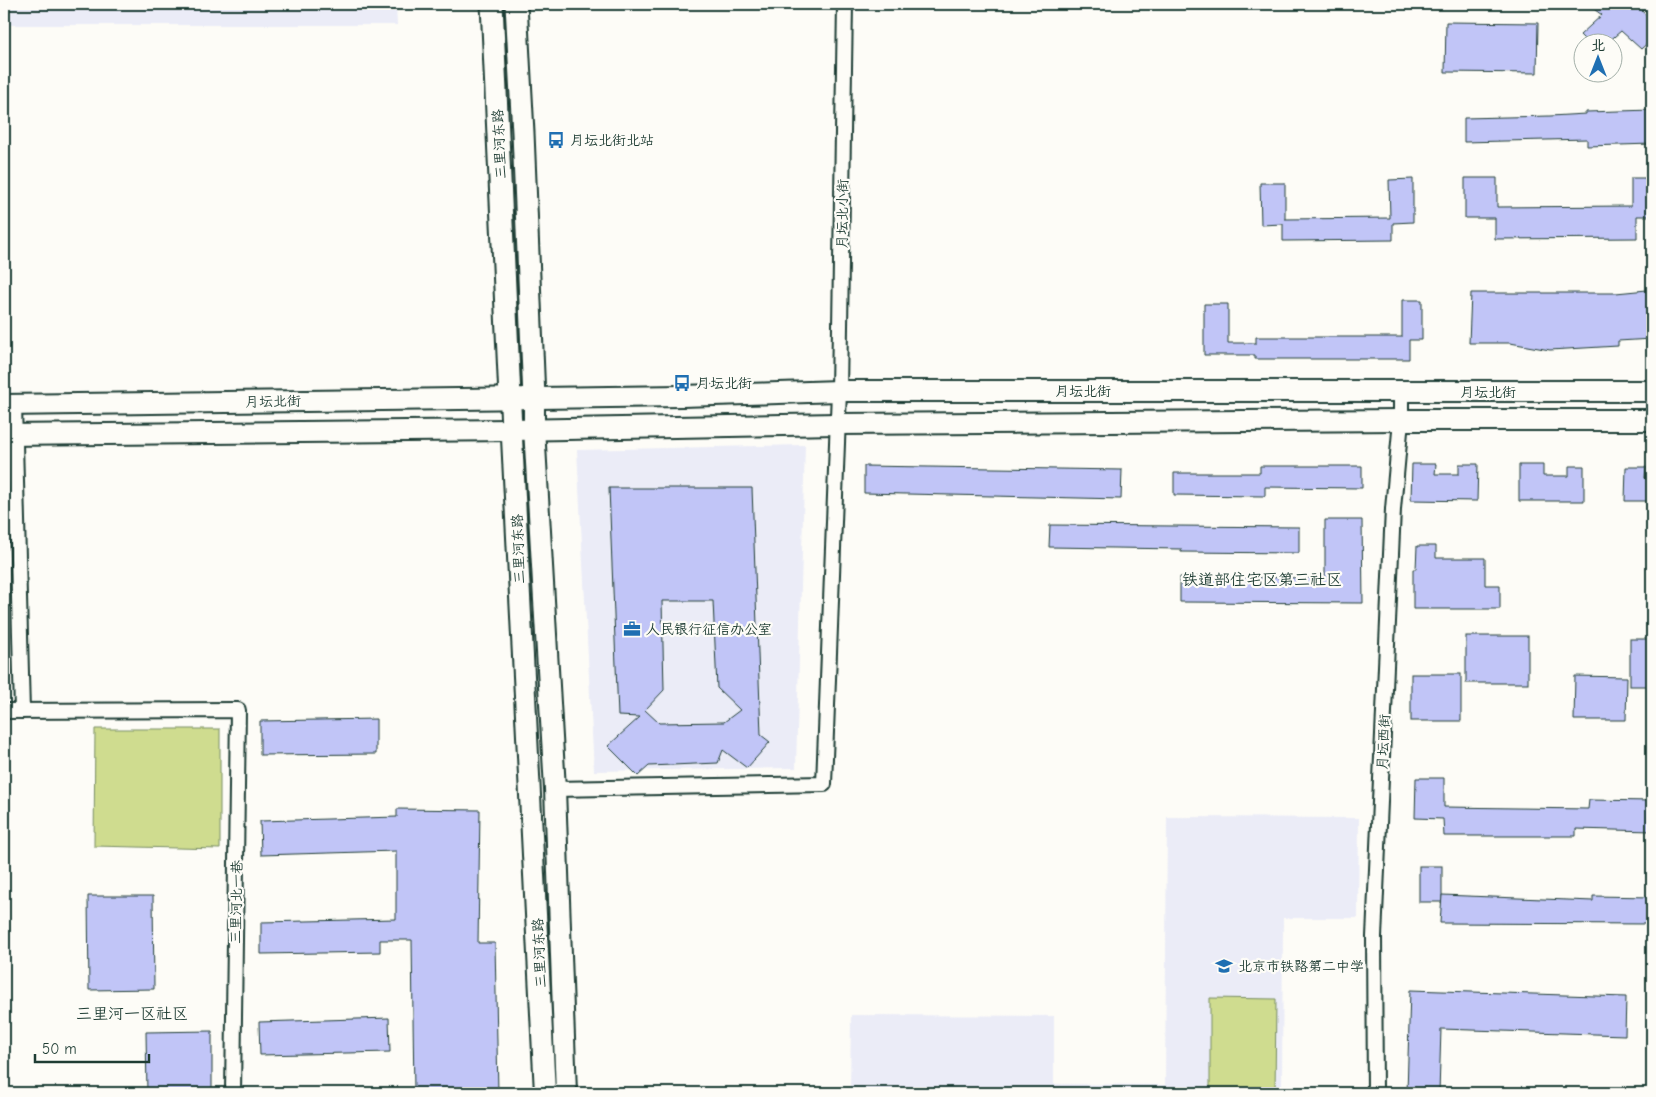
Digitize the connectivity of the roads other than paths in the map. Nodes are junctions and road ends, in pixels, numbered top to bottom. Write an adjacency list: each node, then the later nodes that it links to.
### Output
1 (492, 4): 7 (main road, 三里河东路)
2 (516, 4): 8 (main road, 三里河东路)
3 (845, 4): 4 (street, 月坛北小街)
4 (839, 391): 6 (main road, 月坛北街); 8 (main road, 月坛北街); 12 (street, 月坛北小街)
5 (1652, 391): 6 (main road, 月坛北街)
6 (1401, 392): 10 (street, 月坛西街)
7 (510, 398): 8 (main road, 月坛北街); 9 (main road, 月坛北街); 14 (main road, 三里河东路)
8 (534, 398): 13 (main road, 三里河东路)
9 (9, 405): 15 (street)
10 (1401, 420): 11 (main road, 月坛北街); 12 (main road, 月坛北街); 22 (street, 月坛西街)
11 (1652, 420)
12 (838, 424): 13 (main road, 月坛北街); 18 (street, 月坛北小街)
13 (534, 428): 14 (main road, 月坛北街); 18 (main road, 三里河东路)
14 (513, 430): 15 (main road, 月坛北街); 20 (main road, 三里河东路)
15 (9, 435): 17 (street)
16 (4, 711): 17 (street)
17 (22, 711): 19 (street, 三里河北一巷)
18 (555, 789): 21 (main road, 三里河东路)
19 (233, 1093)
20 (545, 1093)
21 (566, 1093)
22 (1375, 1093)

